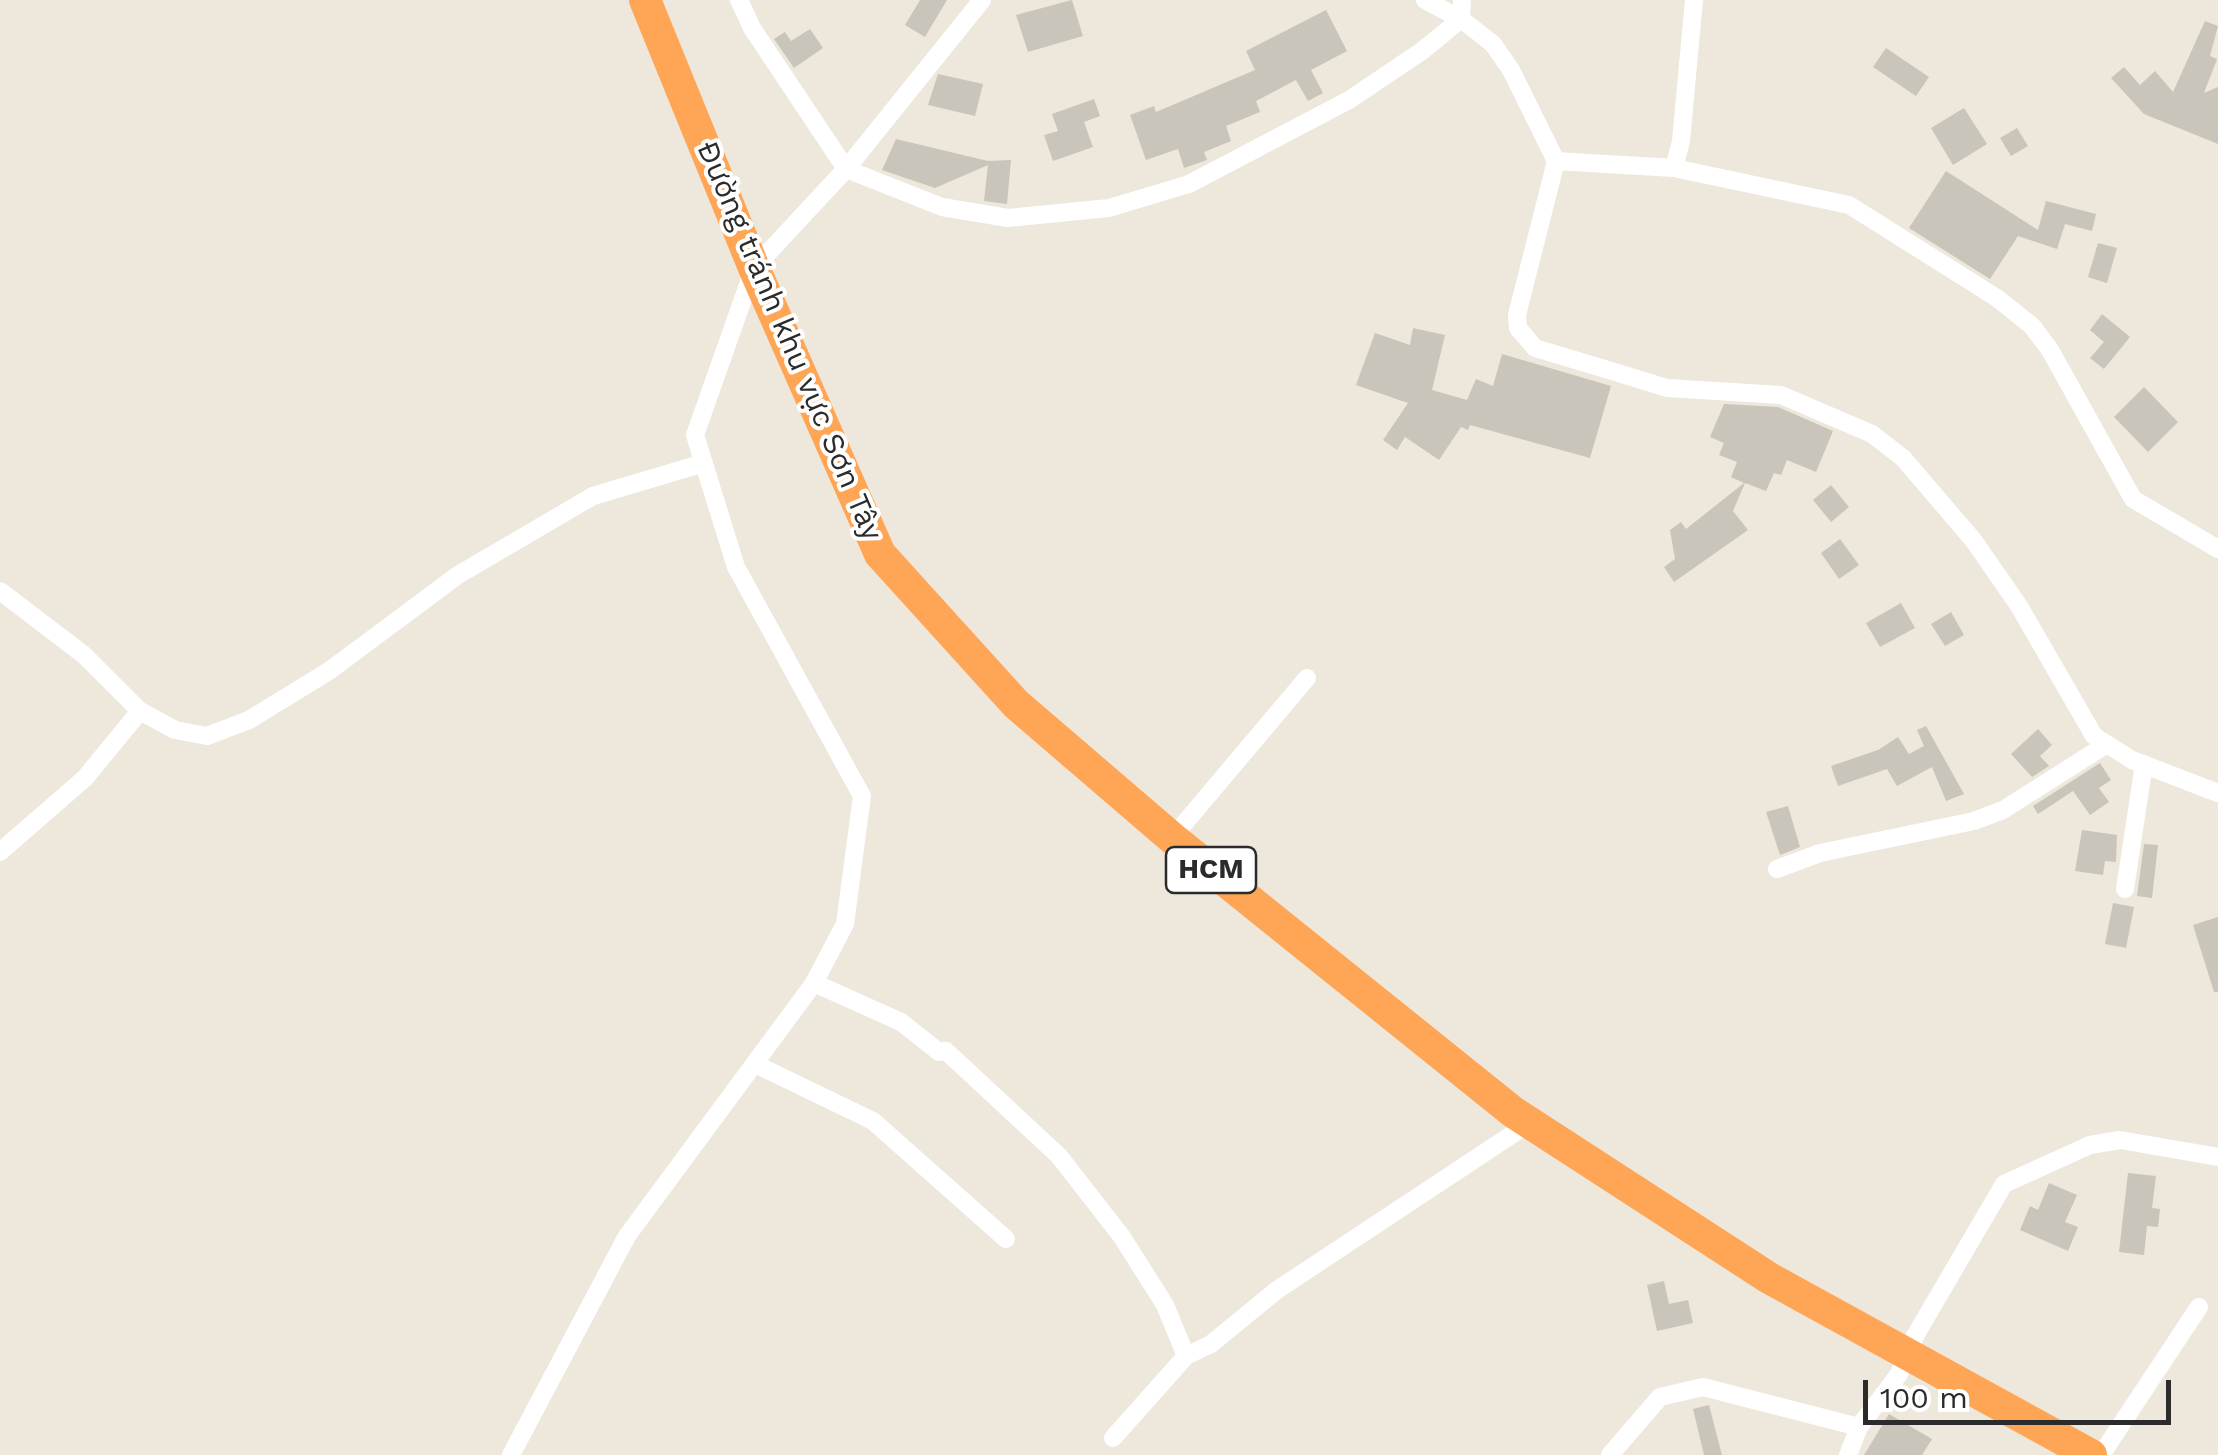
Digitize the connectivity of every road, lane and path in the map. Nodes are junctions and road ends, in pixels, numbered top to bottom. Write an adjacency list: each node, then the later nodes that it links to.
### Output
1 (645, 0): 10 (highway, Đường tránh khu vực Sơn Tây / HCM)
2 (738, 0): 9 (street)
3 (982, 0): 9 (street)
4 (1425, 0): 6 (street)
5 (1694, 0): 8 (street)
6 (1461, 9): 7 (street); 9 (street)
7 (1556, 161): 8 (street); 16 (street)
8 (1674, 168): 12 (street)
9 (846, 169): 10 (street)
10 (754, 268): 11 (street); 19 (highway, Đường tránh khu vực Sơn Tây / HCM)
11 (704, 463): 15 (street); 23 (street)
12 (2218, 549)
13 (0, 591): 15 (street)
14 (1307, 678): 19 (street)
15 (140, 710): 20 (street)
16 (2104, 746): 17 (street); 21 (street)
17 (2144, 764): 18 (street); 22 (street)
18 (2218, 794)
19 (1172, 838): 25 (highway, Đường tránh khu vực Sơn Tây / HCM)
20 (0, 852)
21 (1777, 869)
22 (2125, 890)
23 (814, 984): 24 (street); 30 (street)
24 (754, 1064): 27 (street); 33 (street)
25 (1531, 1122): 29 (highway, Đường tránh khu vực Sơn Tây / HCM); 30 (street)
26 (2218, 1157): 29 (street)
27 (1006, 1239)
28 (2198, 1308): 37 (street)
29 (1908, 1352): 31 (street); 36 (highway, Đường tránh khu vực Sơn Tây / HCM)
30 (1186, 1356): 32 (street)
31 (1860, 1427): 34 (street); 35 (street)
32 (1113, 1438)
33 (511, 1455)
34 (1610, 1455)
35 (1848, 1455)
36 (2091, 1455)
37 (2101, 1455)

